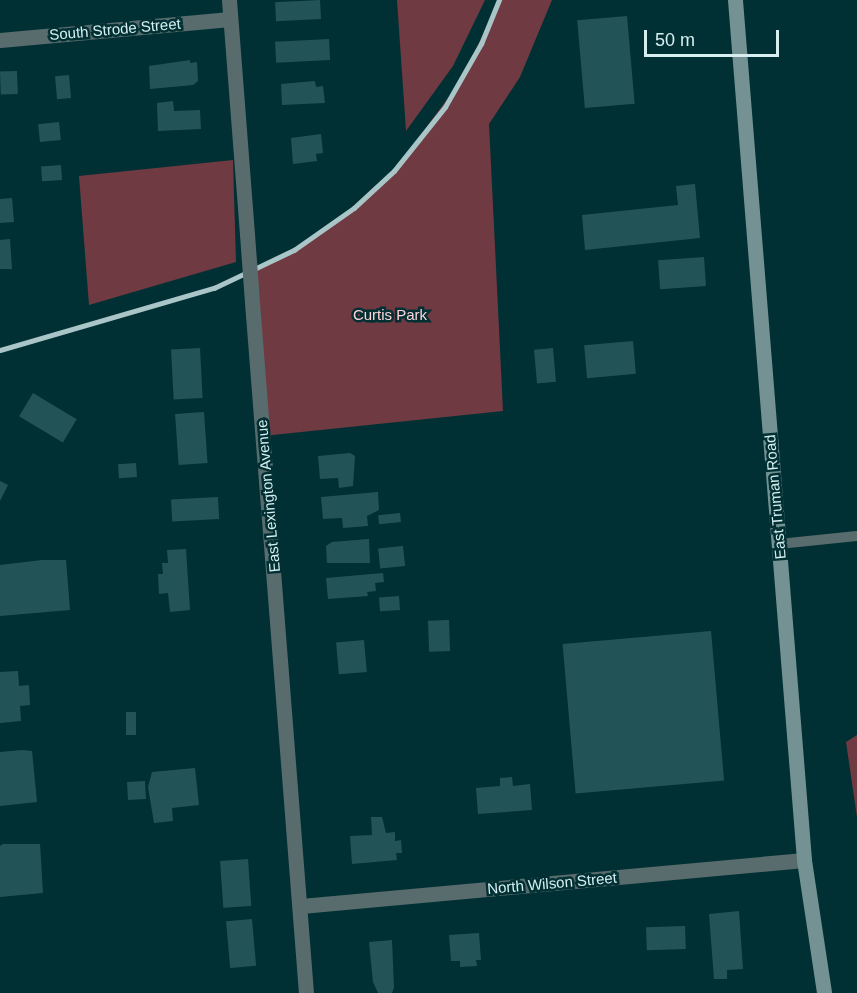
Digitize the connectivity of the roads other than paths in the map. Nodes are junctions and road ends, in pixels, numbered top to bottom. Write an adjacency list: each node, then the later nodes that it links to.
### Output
1 (229, 0): 3 (street, East Lexington Avenue)
2 (735, 0): 6 (main road, East Truman Road)
3 (230, 19): 4 (street, South Strode Street); 8 (street, East Lexington Avenue, bridge)
4 (0, 40)
5 (857, 536): 6 (lane)
6 (779, 544): 7 (main road, East Truman Road)
7 (804, 860): 8 (street, North Wilson Street); 10 (main road, East Truman Road)
8 (301, 906): 9 (street, East Lexington Avenue)
9 (306, 993)
10 (824, 993)

